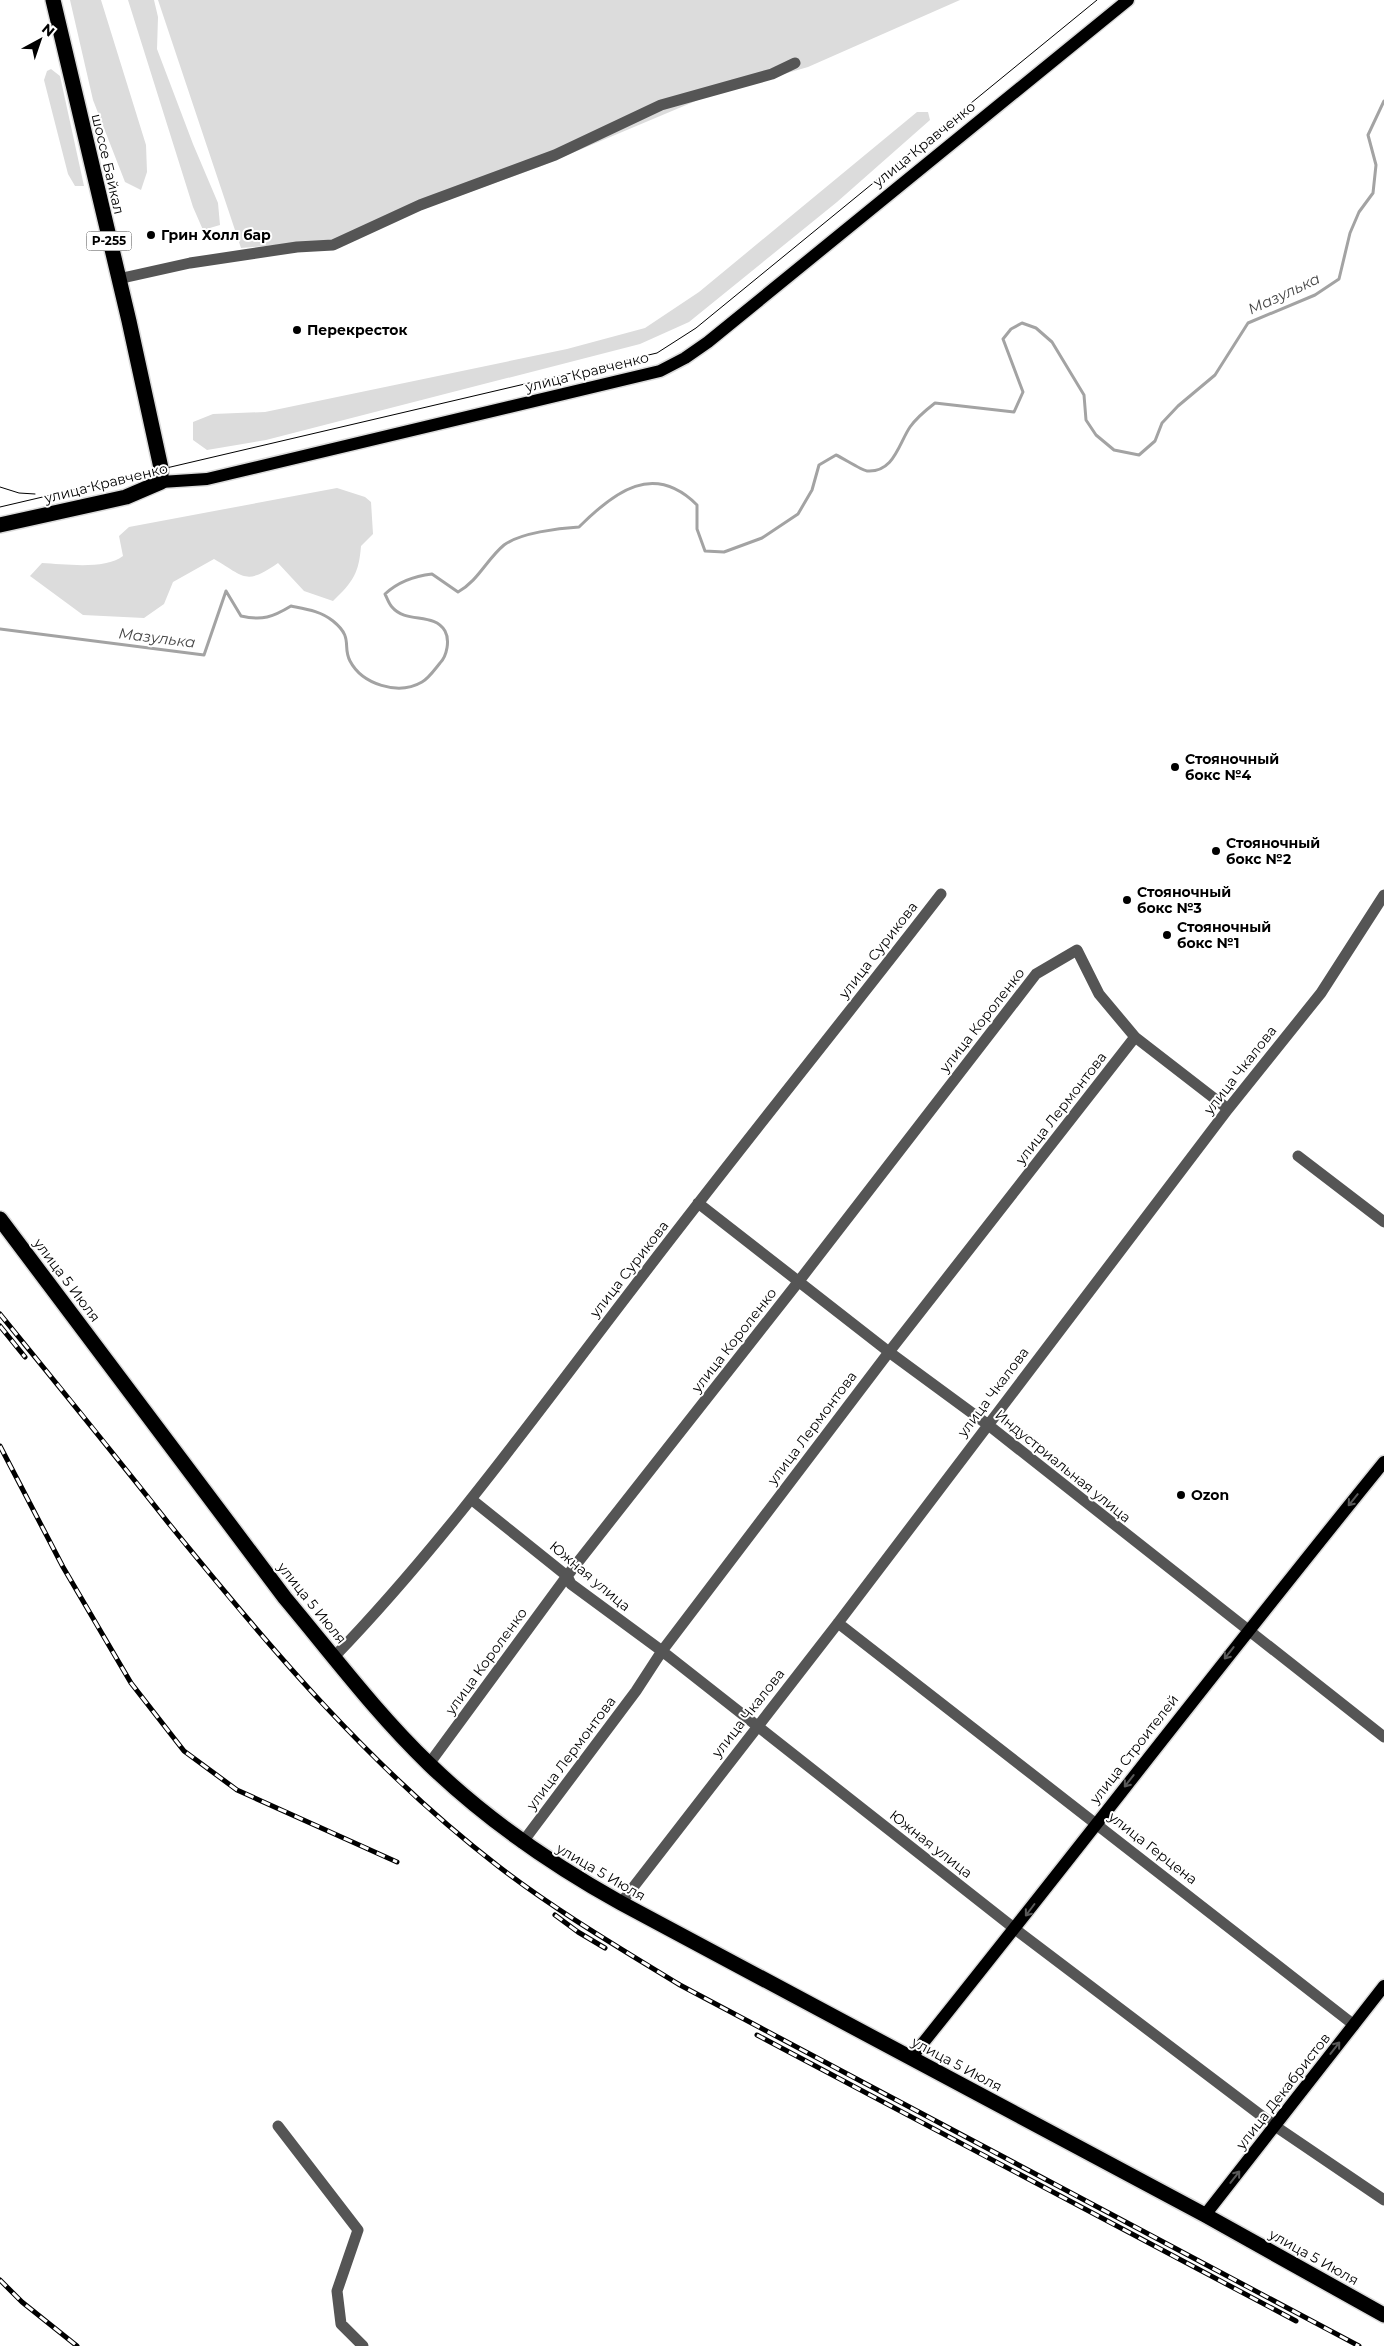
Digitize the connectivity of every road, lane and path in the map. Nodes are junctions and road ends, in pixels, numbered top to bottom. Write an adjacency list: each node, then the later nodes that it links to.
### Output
1 (53, 0): 4 (highway, шоссе Байкал / Р-255)
2 (1128, 0): 5 (main road, улица Кравченко)
3 (795, 63): 4 (street)
4 (118, 279): 5 (highway, шоссе Байкал / Р-255)
5 (161, 482): 6 (highway, улица Кравченко)
6 (0, 525)
7 (941, 894): 12 (street, улица Сурикова)
8 (1384, 895): 10 (street, улица Чкалова)
9 (1135, 1037): 10 (street); 15 (street, улица Короленко); 16 (street, улица Лермонтова)
10 (1228, 1110): 17 (street, улица Чкалова)
11 (1298, 1156): 14 (street)
12 (698, 1203): 15 (street, Индустриальная улица); 19 (street, улица Сурикова)
13 (0, 1219): 24 (highway, улица 5 Июля)
14 (1384, 1222)
15 (799, 1281): 16 (street, Индустриальная улица); 20 (street, улица Короленко)
16 (889, 1352): 17 (street, Индустриальная улица); 23 (street, улица Лермонтова)
17 (987, 1424): 21 (street, улица Чкалова); 22 (street, Индустриальная улица)
18 (1384, 1462): 22 (main road, улица Строителей, one-way to 22)
19 (471, 1499): 20 (street, Южная улица); 24 (street, улица Сурикова)
20 (567, 1576): 23 (street, Южная улица); 27 (street, улица Короленко)
21 (838, 1623): 25 (street, улица Чкалова); 28 (street, улица Герцена)
22 (1248, 1630): 26 (street, Индустриальная улица); 28 (main road, улица Строителей, one-way to 28)
23 (662, 1651): 25 (street, Южная улица); 29 (street, улица Лермонтова)
24 (334, 1657): 27 (highway, улица 5 Июля)
25 (757, 1726): 30 (street, улица Чкалова); 31 (street, Южная улица)
26 (1384, 1737)
27 (429, 1764): 29 (highway, улица 5 Июля)
28 (1096, 1822): 31 (main road, улица Строителей, one-way to 31); 33 (street, улица Герцена)
29 (522, 1843): 30 (highway, улица 5 Июля)
30 (621, 1903): 34 (highway, улица 5 Июля)
31 (1014, 1929): 34 (main road, улица Строителей); 36 (street, Южная улица)
32 (1384, 1986): 33 (main road, улица Декабристов)
33 (1354, 2025): 36 (main road, улица Декабристов, one-way to 33)
34 (911, 2058): 38 (highway, улица 5 Июля)
35 (278, 2126): 40 (street)
36 (1275, 2126): 37 (street, Южная улица); 38 (main road, улица Декабристов, one-way to 36)
37 (1383, 2196)
38 (1206, 2215): 39 (highway, улица 5 Июля)
39 (1384, 2315)
40 (363, 2346)

